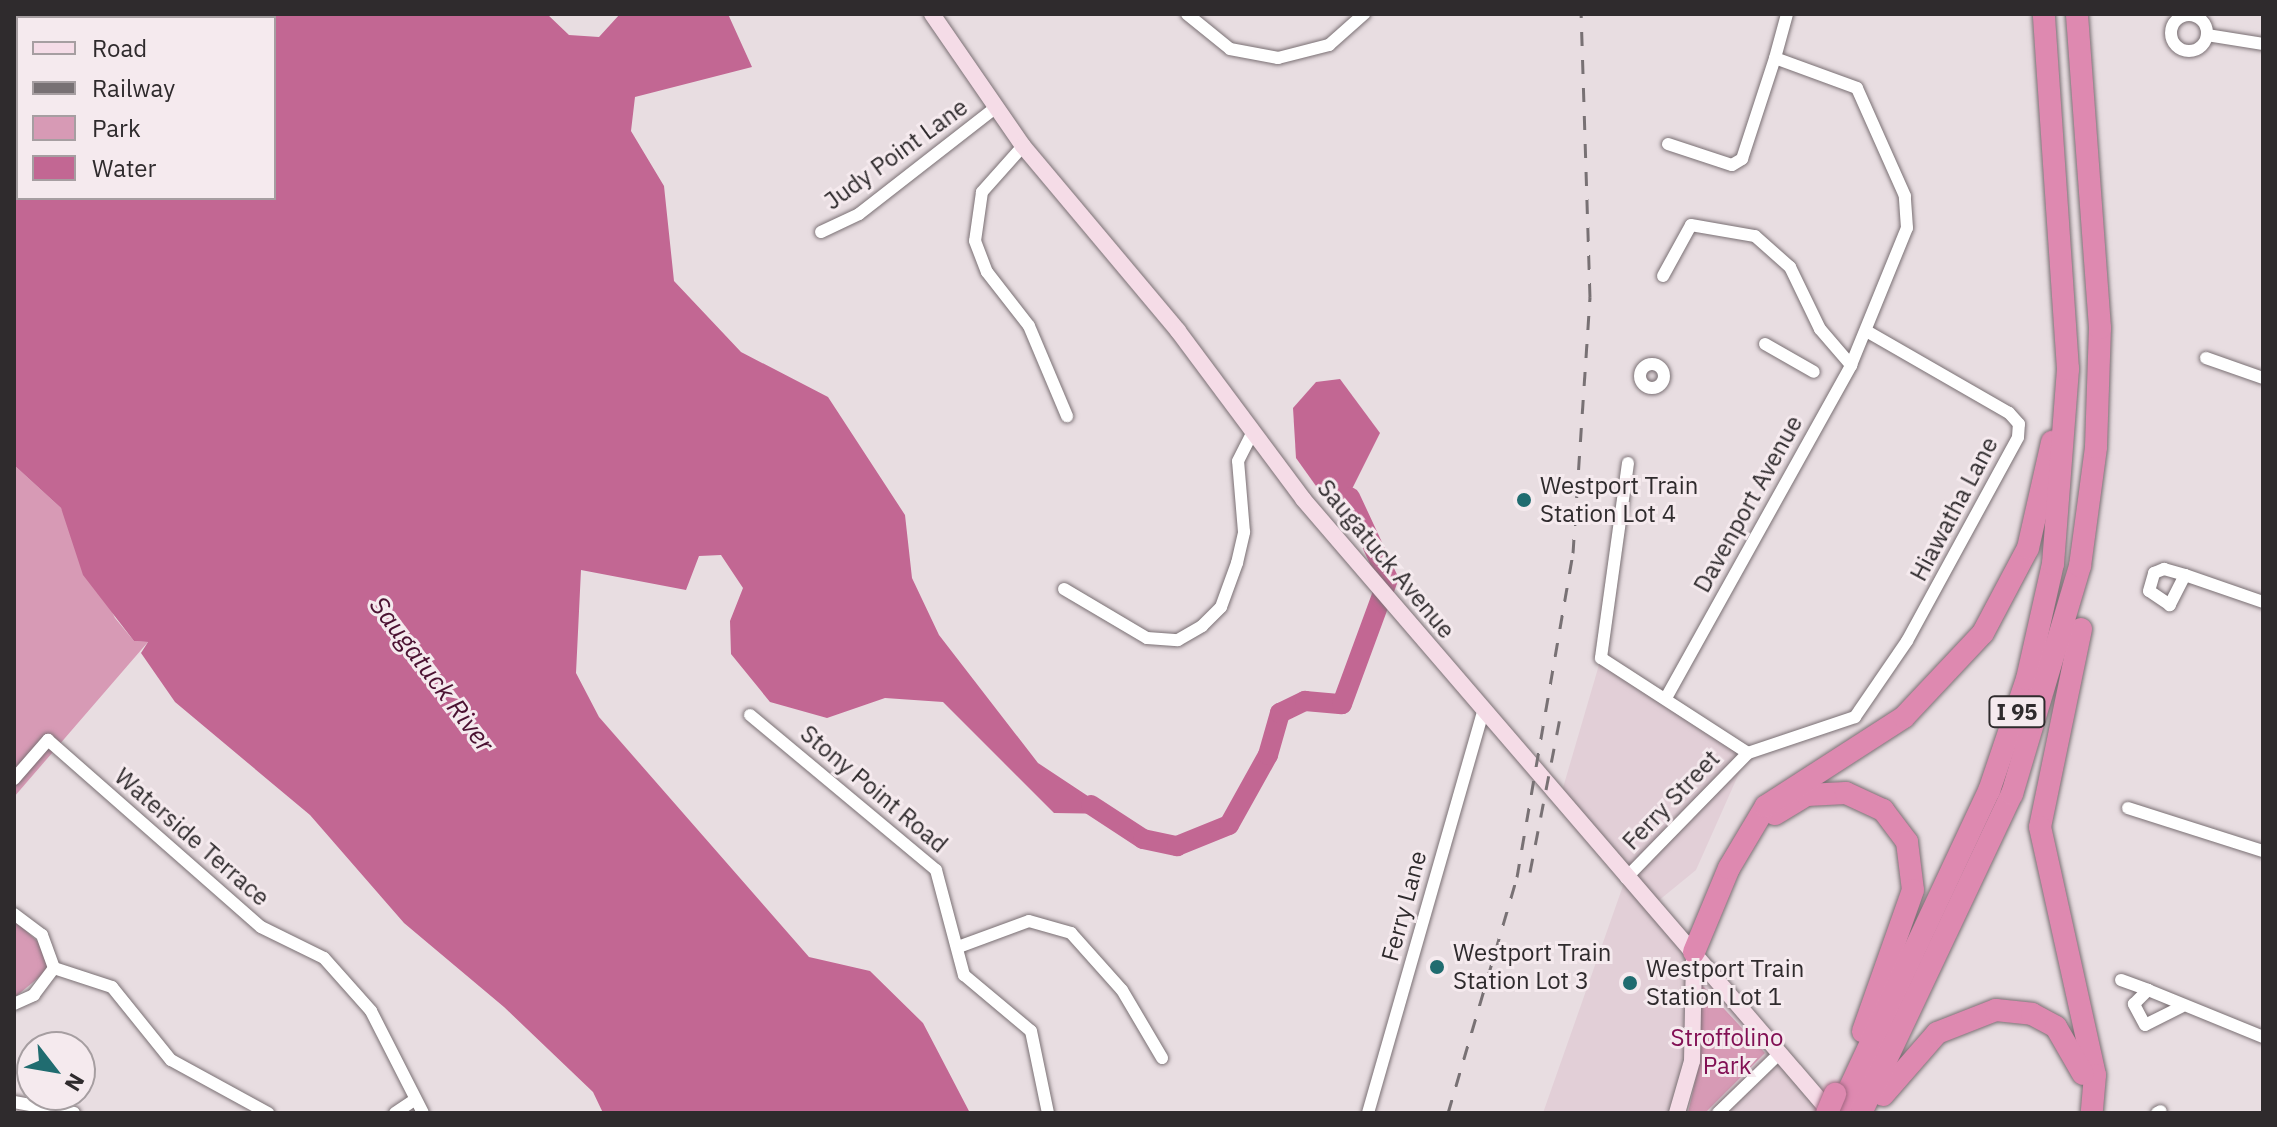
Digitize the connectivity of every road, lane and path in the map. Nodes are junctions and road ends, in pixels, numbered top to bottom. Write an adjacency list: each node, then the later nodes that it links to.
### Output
1 (932, 14): 10 (main road, Saugatuck Avenue)
2 (1187, 14): 3 (street)
3 (1364, 14)
4 (1787, 14): 9 (street)
5 (2044, 14): 15 (highway, I 95)
6 (2077, 14): 24 (highway, I 95)
7 (2207, 35): 8 (street)
8 (2263, 44)
9 (1775, 58): 11 (street); 16 (street)
10 (995, 108): 12 (main road, Saugatuck Avenue); 13 (street, Judy Point Lane)
11 (1668, 144)
12 (1023, 146): 22 (street); 23 (main road, Saugatuck Avenue)
13 (821, 232)
14 (1663, 276): 19 (street)
15 (2065, 290): 39 (highway); 50 (highway, I 95)
16 (1868, 332): 19 (street, Davenport Avenue); 32 (street, Hiawatha Lane)
17 (1765, 344): 20 (street)
18 (2206, 358): 21 (street)
19 (1851, 365): 29 (street, Davenport Avenue)
20 (1814, 372)
21 (2263, 378)
22 (1067, 416)
23 (1252, 434): 27 (street); 30 (main road, Saugatuck Avenue)
24 (2096, 447): 50 (highway, I 95); 61 (highway)
25 (1628, 463): 29 (street)
26 (2185, 575): 28 (street)
27 (1064, 589)
28 (2263, 602)
29 (1666, 698): 32 (street)
30 (1483, 711): 36 (main road, Saugatuck Avenue); 56 (street, Ferry Lane)
31 (750, 715): 38 (street, Stony Point Road)
32 (1748, 753): 36 (street, Ferry Street)
33 (14, 779): 48 (street, Waterside Terrace)
34 (2128, 808): 35 (street)
35 (2263, 851)
36 (1626, 878): 39 (main road, Saugatuck Avenue)
37 (14, 914): 40 (street)
38 (961, 946): 47 (street); 55 (street, Stony Point Road)
39 (1694, 952): 46 (main road, Saugatuck Avenue); 50 (highway); 57 (main road)
40 (54, 968): 43 (street); 52 (street)
41 (2121, 980): 42 (street)
42 (2148, 990): 44 (street); 44 (street)
43 (14, 1004)
44 (2181, 1007): 45 (street)
45 (2263, 1037)
46 (1780, 1053): 50 (main road, Saugatuck Avenue); 58 (street)
47 (1162, 1058)
48 (414, 1100): 53 (street); 54 (street, Waterside Terrace)
49 (14, 1102): 51 (street)
50 (1839, 1108)
51 (74, 1113)
52 (268, 1113)
53 (395, 1113)
54 (423, 1113)
55 (1048, 1113)
56 (1368, 1113)
57 (1677, 1113)
58 (1718, 1113)
59 (1872, 1113): 60 (highway)
60 (2080, 1113)
61 (2092, 1113)

